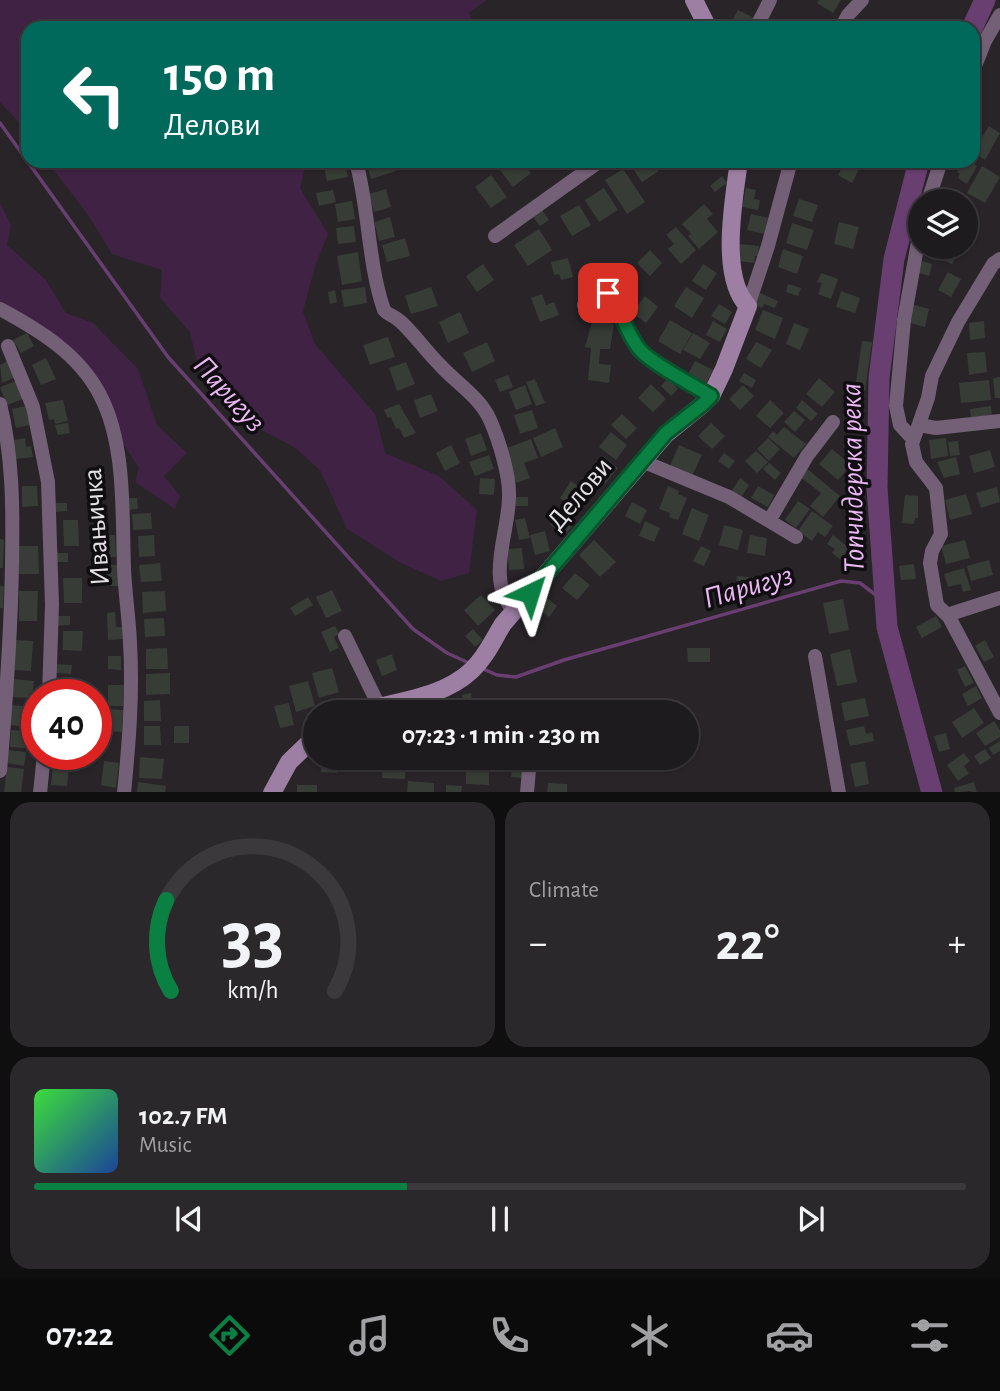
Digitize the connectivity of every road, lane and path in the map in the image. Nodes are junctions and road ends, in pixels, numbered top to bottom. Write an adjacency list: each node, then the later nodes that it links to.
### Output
1 (694, 0): 5 (street)
2 (771, 0): 6 (street)
3 (862, 0): 7 (street)
4 (1000, 15): 8 (street)
5 (704, 21)
6 (760, 21)
7 (845, 21)
8 (980, 54)
9 (358, 168): 32 (street)
10 (590, 168): 15 (street)
11 (738, 168): 19 (street)
12 (789, 168): 19 (street, Делови)
13 (939, 168): 14 (street)
14 (932, 189)
15 (495, 236)
16 (915, 259): 27 (street)
17 (1000, 259): 26 (street)
18 (584, 305): 22 (street)
19 (748, 306): 22 (street, Делови)
20 (0, 309): 45 (street, Ивањичка)
21 (8, 346): 36 (street)
22 (711, 396): 28 (street, Делови)
23 (0, 404): 43 (street)
24 (1000, 421): 26 (street)
25 (833, 422): 29 (street)
26 (919, 425): 27 (street)
27 (913, 439): 33 (street)
28 (642, 461): 29 (street); 32 (street, Делови)
29 (769, 521): 30 (street)
30 (796, 537)
31 (1000, 598): 33 (street)
32 (514, 611): 38 (street, Делови)
33 (947, 615): 39 (street)
34 (345, 636): 37 (street)
35 (815, 656): 48 (street)
36 (50, 679)
37 (376, 700)
38 (402, 700)
39 (1000, 713)
40 (303, 749): 46 (street)
41 (42, 770): 44 (street)
42 (529, 770): 47 (street)
43 (0, 771)
44 (40, 792)
45 (124, 792)
46 (273, 792)
47 (527, 792)
48 (839, 792)

